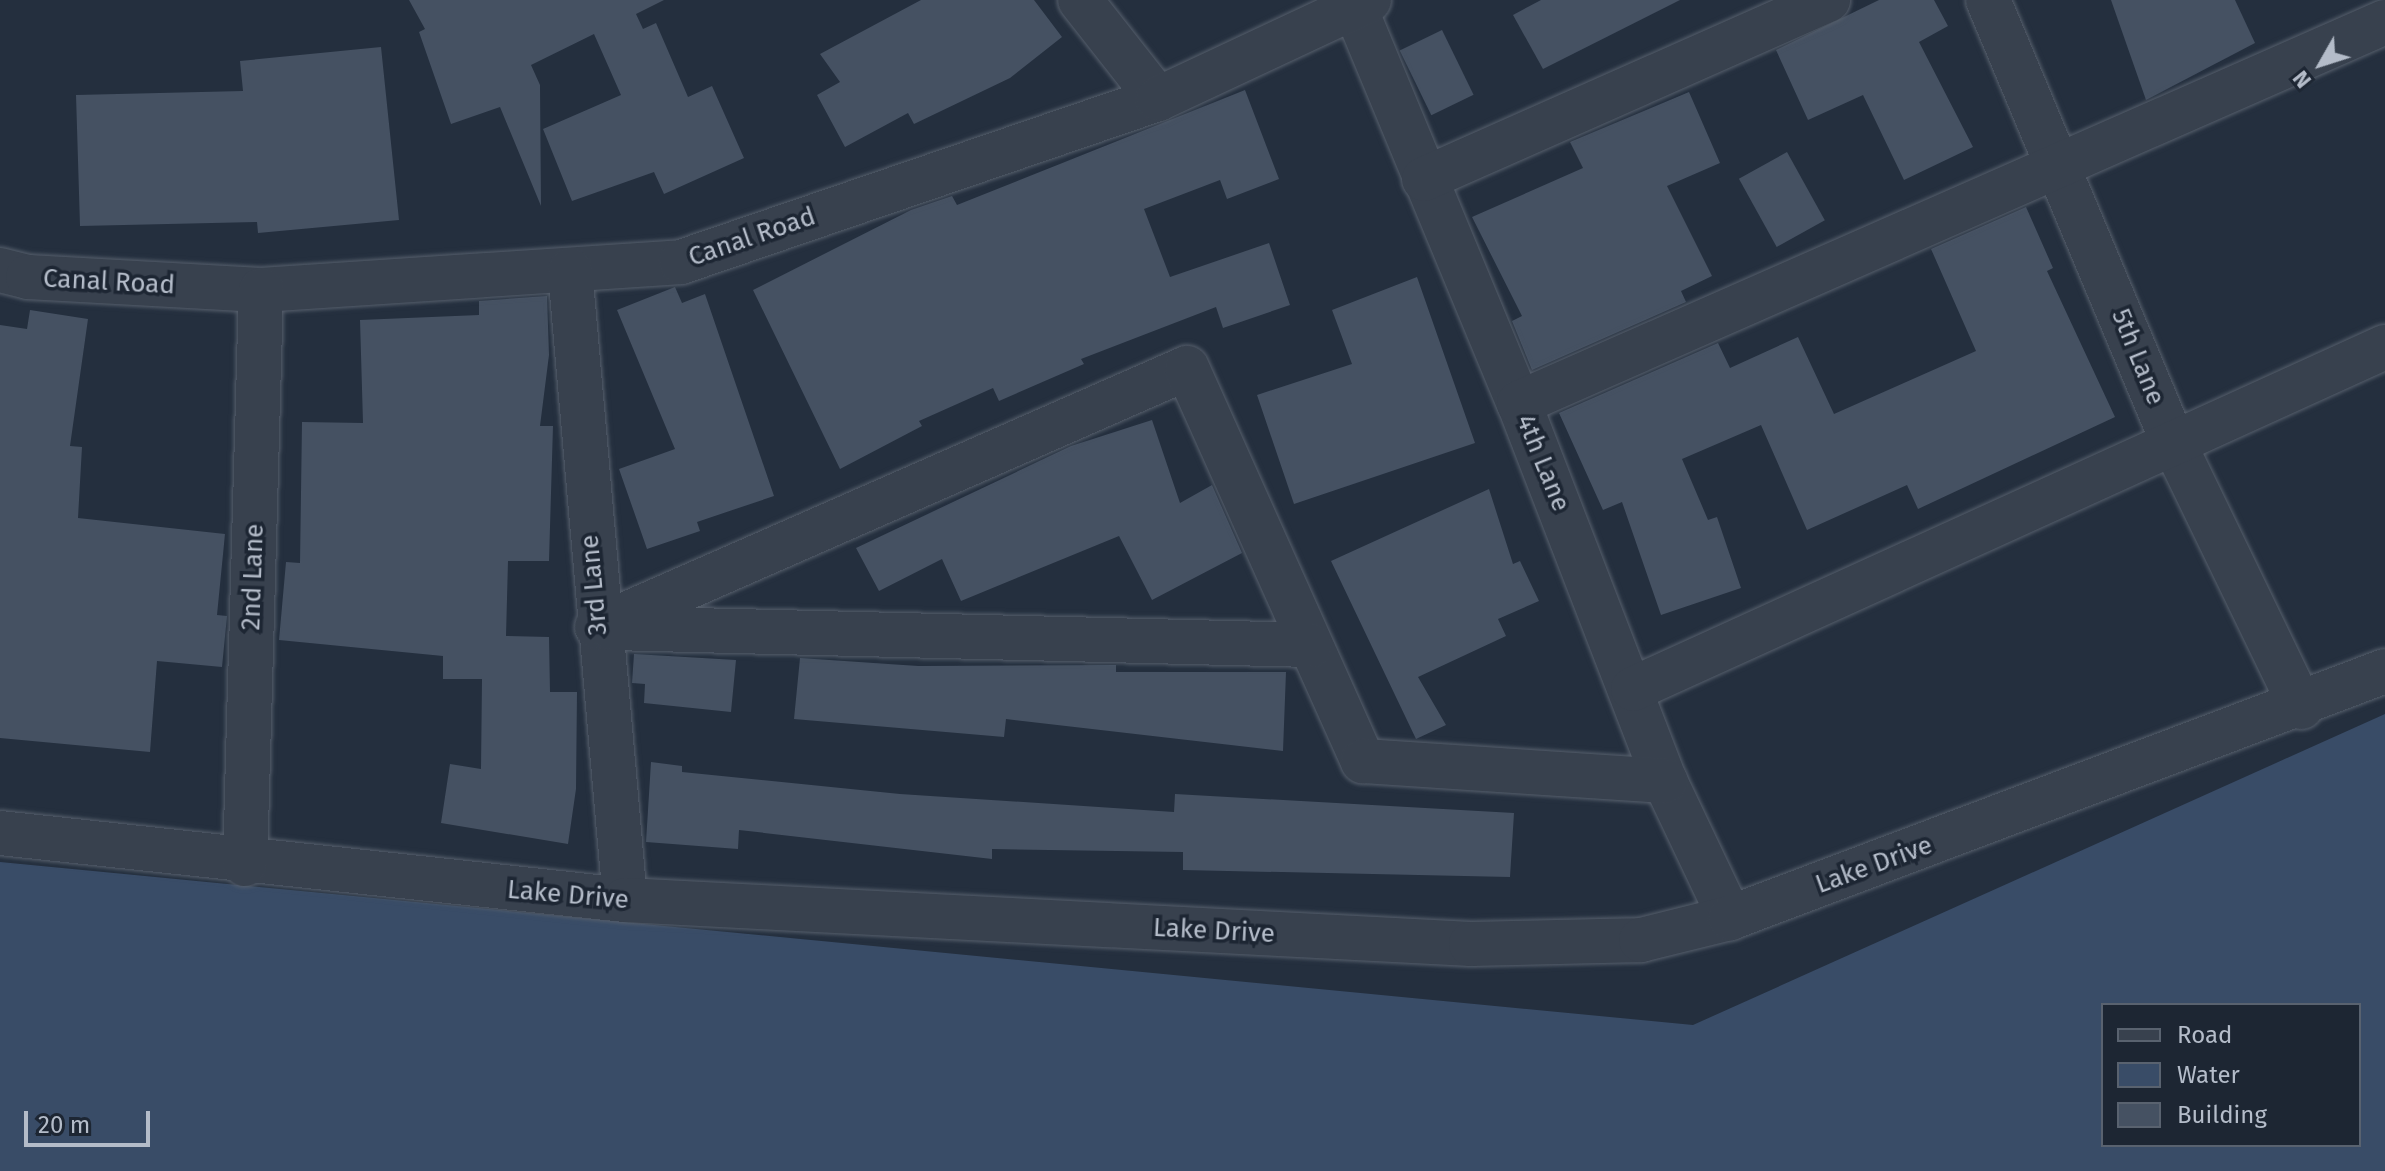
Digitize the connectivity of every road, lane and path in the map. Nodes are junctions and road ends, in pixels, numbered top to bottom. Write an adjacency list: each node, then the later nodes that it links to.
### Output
1 (1080, 0): 6 (street)
2 (1828, 0): 8 (street)
3 (1988, 0): 7 (street, 5th Lane)
4 (1362, 4): 6 (street, Canal Road); 8 (street, 4th Lane)
5 (2385, 22): 7 (street)
6 (1158, 99): 10 (street, Canal Road)
7 (2059, 164): 13 (street); 14 (street, 5th Lane)
8 (1424, 179): 13 (street, 4th Lane)
9 (0, 270): 11 (street, Canal Road)
10 (570, 270): 11 (street, Canal Road); 15 (street, 3rd Lane)
11 (261, 290): 22 (street, 2nd Lane)
12 (2385, 347): 14 (street)
13 (1519, 403): 18 (street, 4th Lane)
14 (2175, 446): 18 (street); 19 (street, 5th Lane)
15 (597, 627): 16 (street); 16 (street); 23 (street, 3rd Lane)
16 (1310, 645): 20 (street)
17 (2385, 671): 19 (street, Lake Drive)
18 (1633, 689): 20 (street, 4th Lane)
19 (2301, 707): 24 (street, Lake Drive)
20 (1665, 781): 24 (street, 4th Lane)
21 (0, 833): 22 (street, Lake Drive)
22 (245, 864): 23 (street, Lake Drive)
23 (625, 900): 24 (street, Lake Drive)
24 (1730, 918)

